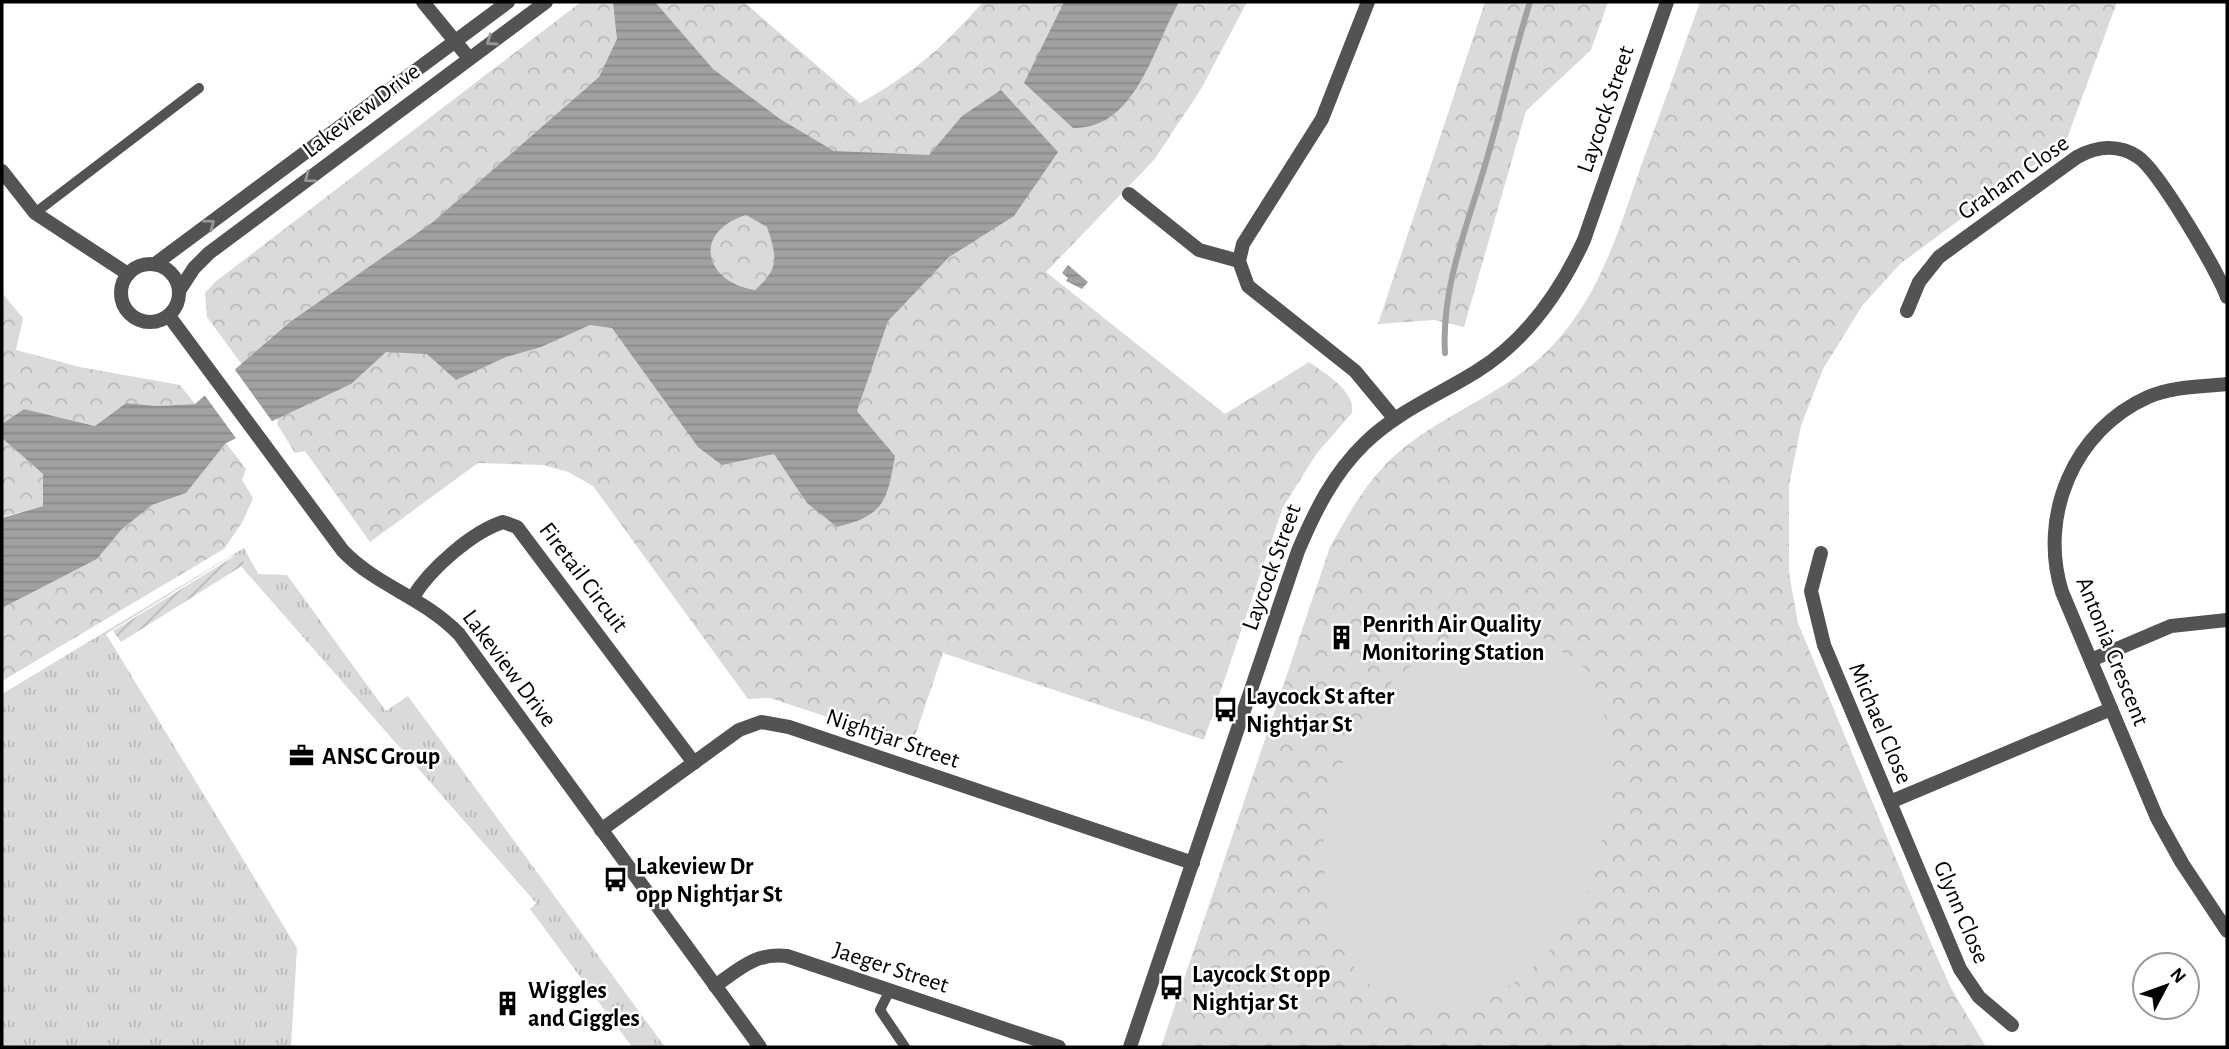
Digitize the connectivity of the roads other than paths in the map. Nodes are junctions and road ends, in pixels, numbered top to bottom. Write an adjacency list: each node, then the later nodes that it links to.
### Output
1 (423, 2): 6 (street)
2 (509, 2): 6 (street, Lakeview Drive)
3 (547, 2): 7 (street, Lakeview Drive, one-way to 7)
4 (1368, 2): 12 (street)
5 (1667, 2): 20 (street, Laycock Street)
6 (456, 42): 7 (street); 13 (street, Lakeview Drive, one-way to 6)
7 (468, 57): 15 (street, Lakeview Drive, one-way to 15)
8 (199, 88): 11 (lane)
9 (2, 171): 11 (street)
10 (1129, 194): 12 (street)
11 (35, 213): 14 (street)
12 (1239, 261): 20 (street)
13 (155, 264): 14 (street); 15 (street)
14 (128, 274): 18 (street)
15 (179, 291): 18 (street)
16 (2227, 298): 17 (street, Graham Close)
17 (1907, 311)
18 (169, 316): 22 (street, Lakeview Drive)
19 (2227, 384): 24 (street, Antonia Crescent)
20 (1394, 418): 29 (street, Laycock Street)
21 (1821, 553): 27 (street, Michael Close)
22 (413, 597): 26 (street, Firetail Circuit); 28 (street, Lakeview Drive)
23 (2227, 620): 24 (street)
24 (2091, 660): 25 (street, Antonia Crescent)
25 (2111, 709): 27 (street, Michael Close); 30 (street, Antonia Crescent)
26 (694, 763): 28 (street, Nightjar Street); 29 (street, Nightjar Street)
27 (1891, 802): 33 (street, Glynn Close)
28 (601, 830): 31 (street, Lakeview Drive)
29 (1193, 863): 37 (street, Laycock Street)
30 (2227, 931)
31 (715, 986): 32 (street, Jaeger Street); 34 (street, Lakeview Drive)
32 (890, 990): 35 (lane); 36 (street, Jaeger Street)
33 (2012, 1025)
34 (760, 1047)
35 (905, 1047)
36 (1059, 1047)
37 (1130, 1047)

